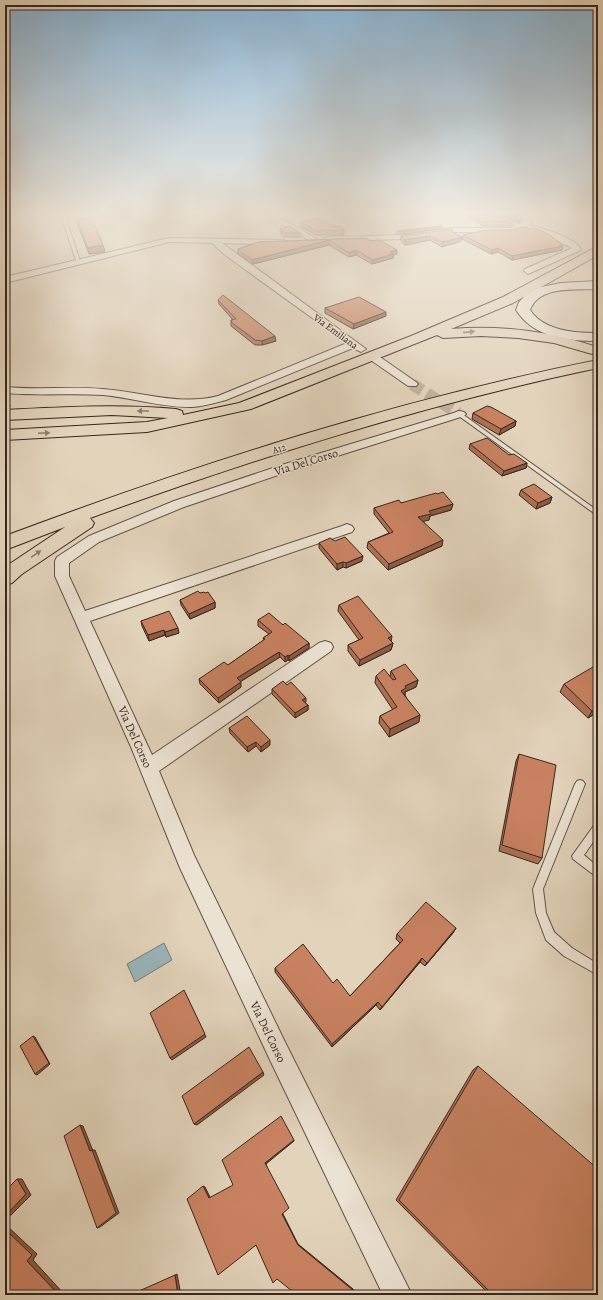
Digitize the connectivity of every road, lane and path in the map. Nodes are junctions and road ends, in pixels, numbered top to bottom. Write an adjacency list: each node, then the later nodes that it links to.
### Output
1 (33, 274): 4 (street)
2 (258, 274): 15 (street, Via Emiliana)
3 (555, 274): 7 (highway)
4 (5, 280)
5 (598, 286): 6 (main road)
6 (540, 291): 7 (main road); 8 (main road)
7 (508, 300): 9 (highway)
8 (598, 337)
9 (416, 339): 10 (highway, one-way to 10); 18 (highway)
10 (595, 353): 13 (highway, A12)
11 (376, 359): 14 (street)
12 (598, 364): 13 (highway, A12)
13 (555, 368): 20 (highway, A12 / A12); 23 (highway, A12 / A12)
14 (412, 384)
15 (5, 390)
16 (459, 413): 21 (lane); 26 (street, Via Del Corso)
17 (5, 415): 18 (highway, one-way to 17)
18 (196, 416): 19 (highway, one-way to 18)
19 (5, 435)
20 (141, 492): 24 (highway, A12 / A12); 25 (highway, one-way to 20)
21 (598, 514)
22 (347, 529): 26 (street)
23 (5, 531)
24 (5, 543)
25 (5, 578)
26 (81, 618): 28 (street, Via Del Corso)
27 (325, 647): 28 (street)
28 (149, 768): 33 (street, Via Del Corso)
29 (580, 784): 32 (lane)
30 (598, 827): 31 (lane)
31 (598, 872)
32 (598, 970)
33 (398, 1295)

